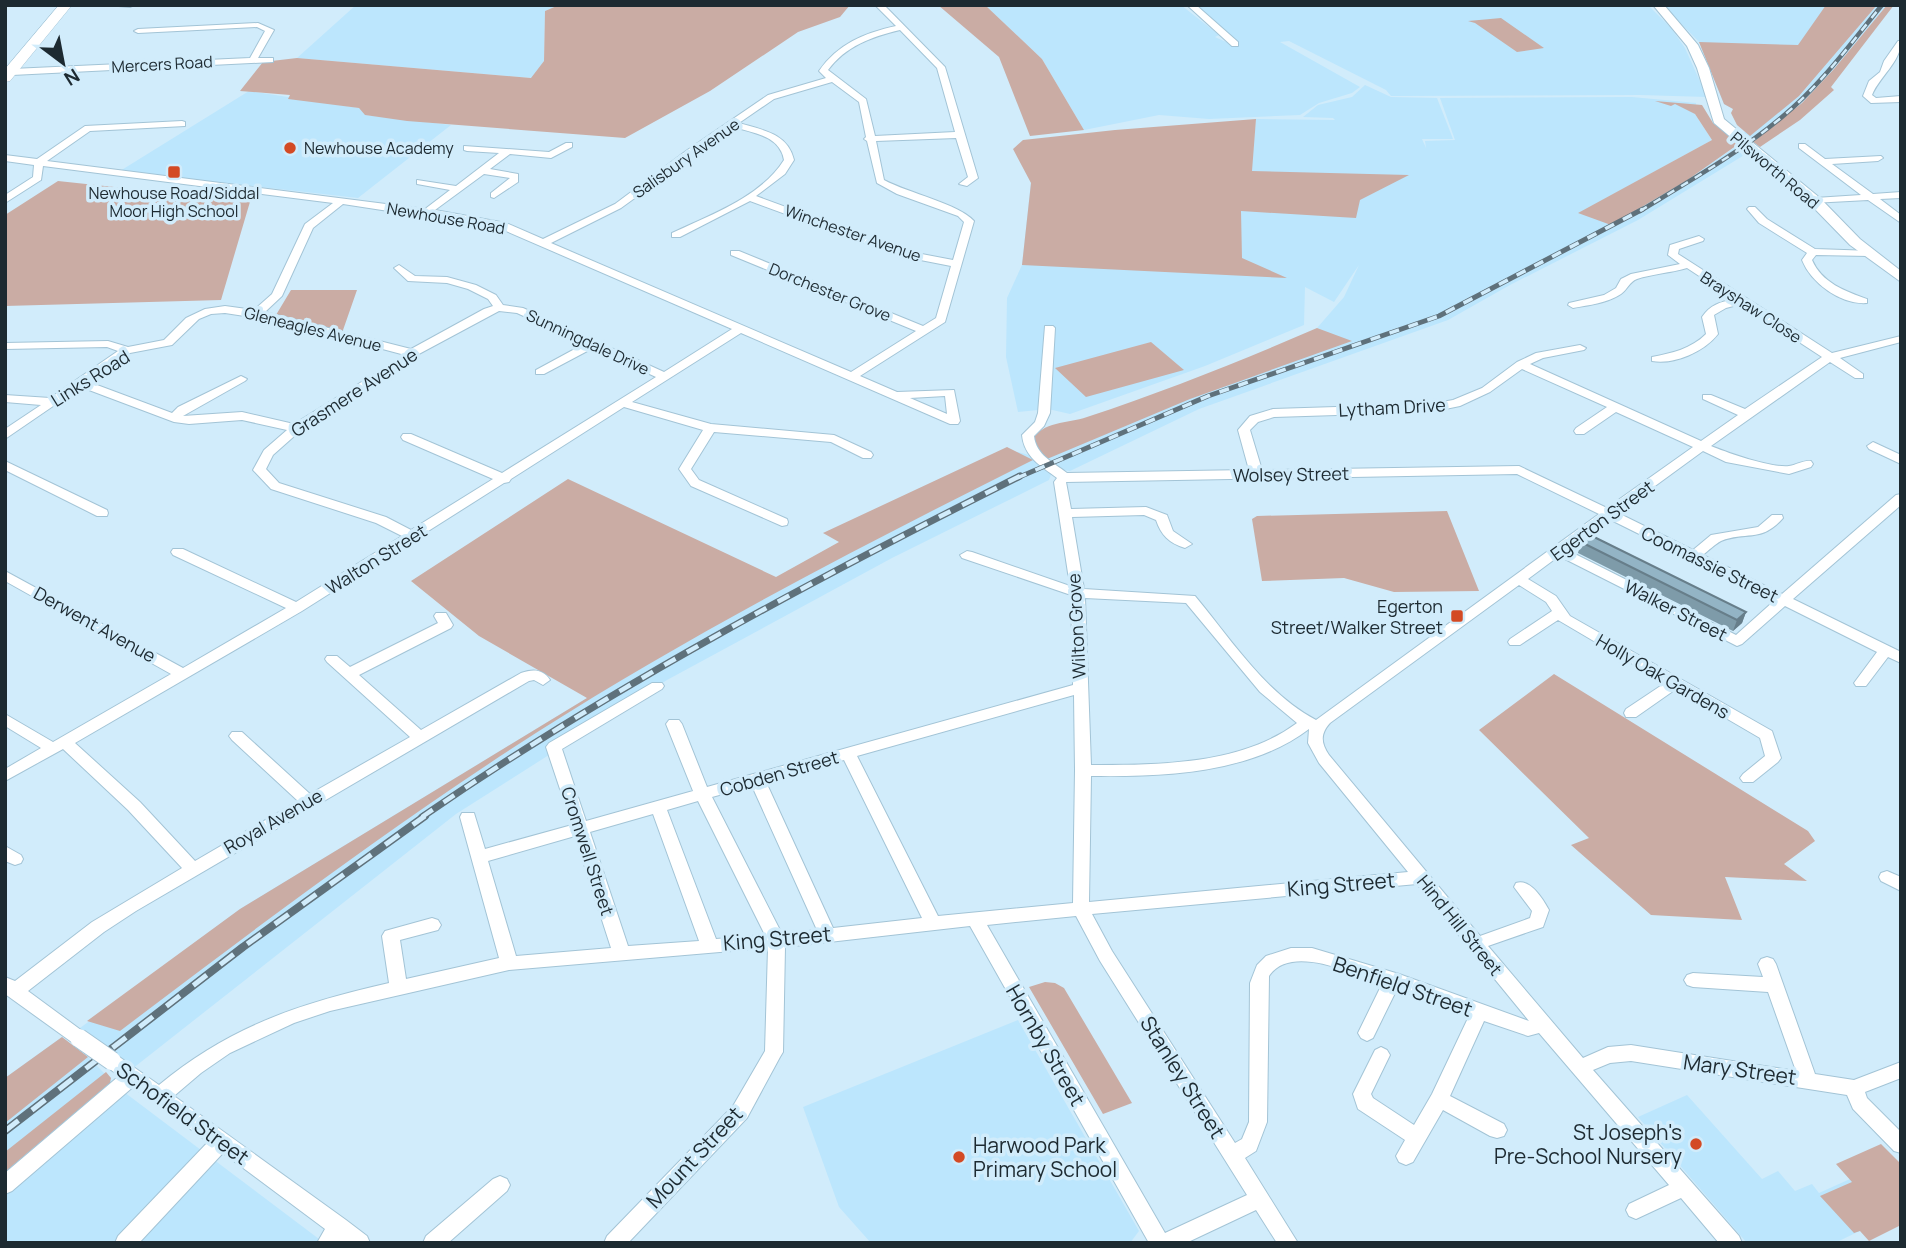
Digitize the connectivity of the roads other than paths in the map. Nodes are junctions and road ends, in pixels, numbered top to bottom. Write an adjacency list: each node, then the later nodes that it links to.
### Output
1 (66, 5): 15 (main road)
2 (111, 5): 3 (street)
3 (130, 5)
4 (879, 5): 7 (street)
5 (1191, 5): 10 (street)
6 (1658, 5): 39 (street, Pilsworth Road)
7 (900, 28): 16 (street); 20 (street)
8 (139, 32): 11 (street)
9 (1901, 43): 13 (street)
10 (1235, 44)
11 (253, 60): 12 (street, Mercers Road); 15 (street, Mercers Road)
12 (270, 60)
13 (1888, 61): 14 (street); 17 (street)
14 (1901, 63)
15 (9, 75)
16 (831, 79): 19 (street, Salisbury Avenue); 21 (street)
17 (1901, 99)
18 (182, 124): 28 (street)
19 (734, 124): 36 (street); 46 (street, Salisbury Avenue)
20 (960, 135): 21 (street); 32 (street)
21 (869, 139): 50 (street)
22 (569, 145): 25 (street)
23 (1802, 146): 29 (street)
24 (467, 148): 25 (street)
25 (507, 152): 30 (street)
26 (5, 158): 28 (street, Newhouse Road)
27 (1878, 158): 29 (street)
28 (39, 162): 38 (street); 40 (street, Newhouse Road)
29 (1824, 162): 37 (street)
30 (484, 171): 33 (street); 34 (street)
31 (420, 182): 33 (street)
32 (964, 184)
33 (459, 189): 42 (street)
34 (494, 194)
35 (1901, 195): 37 (street)
36 (750, 197): 44 (street); 50 (street, Winchester Avenue)
37 (1871, 197): 39 (street); 43 (street)
38 (5, 200)
39 (1815, 201): 49 (street, Pilsworth Road)
40 (340, 202): 42 (street, Newhouse Road); 61 (street)
41 (1752, 209): 47 (street)
42 (427, 212): 46 (street, Newhouse Road)
43 (1901, 220)
44 (676, 235)
45 (1699, 239): 51 (street, Brayshaw Close)
46 (542, 243): 62 (street, Newhouse Road)
47 (1813, 252): 49 (street); 57 (street)
48 (735, 253): 64 (street, Dorchester Grove)
49 (1869, 253): 53 (street, Pilsworth Road)
50 (958, 264): 64 (street)
51 (1687, 265): 56 (street, Brayshaw Close); 58 (street)
52 (399, 268): 54 (street, Sunningdale Drive)
53 (1901, 278)
54 (417, 279): 55 (street); 59 (street, Sunningdale Drive)
55 (406, 285)
56 (1741, 301): 71 (street, Brayshaw Close); 72 (street)
57 (1863, 301)
58 (1573, 305)
59 (499, 308): 66 (street, Sunningdale Drive); 70 (street, Grasmere Avenue)
60 (212, 310): 61 (street, Gleneagles Avenue); 69 (street, Links Road)
61 (256, 314): 70 (street, Gleneagles Avenue)
62 (739, 328): 75 (street, Walton Street); 76 (street, Newhouse Road)
63 (1049, 328): 101 (street)
64 (925, 331): 76 (street)
65 (1901, 339): 71 (street, Egerton Street)
66 (591, 344): 74 (street); 75 (street, Sunningdale Drive)
67 (5, 346): 69 (street)
68 (1580, 348): 73 (street, Lytham Drive)
69 (127, 350): 79 (street, Links Road)
70 (413, 353): 89 (street, Grasmere Avenue)
71 (1828, 358): 77 (street, Brayshaw Close); 86 (street, Egerton Street)
72 (1656, 359)
73 (1521, 364): 85 (street); 100 (street, Lytham Drive)
74 (540, 372)
75 (664, 376): 84 (street, Walton Street)
76 (852, 376): 80 (street, Newhouse Road)
77 (1859, 376)
78 (242, 379): 87 (street)
79 (81, 383): 83 (street, Links Road); 87 (street)
80 (899, 395)
81 (1707, 397): 86 (street)
82 (5, 398): 83 (street)
83 (51, 402): 91 (street, Links Road)
84 (623, 403): 88 (street); 102 (street, Walton Street)
85 (1615, 407): 90 (street); 93 (street)
86 (1748, 415): 93 (street, Egerton Street)
87 (173, 418): 89 (street)
88 (710, 428): 95 (street); 108 (street)
89 (296, 429): 109 (street, Grasmere Avenue)
90 (1580, 431)
91 (5, 435)
92 (407, 437): 102 (street)
93 (1704, 446): 97 (street); 106 (street, Egerton Street)
94 (1873, 446): 96 (street)
95 (867, 455)
96 (1901, 460)
97 (1807, 464)
98 (5, 465): 104 (street)
99 (1519, 470): 100 (street, Wolsey Street); 106 (street, Coomassie Street)
100 (1256, 475): 101 (street, Wolsey Street)
101 (1064, 477): 105 (street, Wilton Grove)
102 (505, 479): 109 (street, Walton Street)
103 (1901, 498): 118 (street)
104 (102, 513)
105 (1064, 513): 110 (street); 117 (street, Wilton Grove)
106 (1610, 514): 111 (street, Egerton Street); 114 (street, Coomassie Street)
107 (1777, 518): 114 (street)
108 (782, 522)
109 (413, 536): 119 (street, Walton Street)
110 (1185, 544)
111 (1559, 551): 116 (street, Egerton Street); 118 (street, Walker Street)
112 (178, 552): 119 (street)
113 (967, 555): 117 (street)
114 (1694, 556): 118 (street, Coomassie Street)
115 (5, 575): 127 (street, Derwent Avenue)
116 (1519, 579): 120 (street, Holly Oak Gardens); 136 (street, Egerton Street)
117 (1078, 593): 132 (street, Wilton Grove); 136 (street)
118 (1784, 600): 123 (street, Coomassie Street)
119 (297, 608): 127 (street, Walton Street)
120 (1560, 612): 122 (street); 129 (street, Holly Oak Gardens)
121 (441, 616): 126 (street)
122 (1514, 642)
123 (1886, 650): 124 (street, Coomassie Street); 130 (street)
124 (1901, 658)
125 (332, 659): 126 (street)
126 (350, 673): 138 (street)
127 (183, 674): 139 (street, Walton Street)
128 (543, 680): 138 (street, Royal Avenue)
129 (1675, 683): 133 (street); 143 (street, Holly Oak Gardens)
130 (1861, 683)
131 (657, 686): 149 (street, Cromwell Street)
132 (1079, 688): 140 (street, Cobden Street); 141 (street, Wilton Grove)
133 (1631, 713)
134 (5, 719): 139 (street)
135 (674, 724): 145 (street)
136 (1312, 725): 141 (street, Egerton Street); 152 (street, Hind Hill Street)
137 (237, 736): 146 (street)
138 (420, 737): 146 (street, Royal Avenue)
139 (59, 746): 142 (street, Walton Street); 151 (street)
140 (848, 753): 144 (street, Cobden Street); 156 (street)
141 (1083, 770): 154 (street, Wilton Grove)
142 (5, 776)
143 (1748, 778)
144 (757, 779): 145 (street, Cobden Street); 158 (street)
145 (703, 796): 147 (street, Cobden Street); 159 (street)
146 (307, 801): 151 (street, Royal Avenue)
147 (658, 807): 149 (street, Cobden Street); 160 (street)
148 (468, 817): 150 (street)
149 (580, 829): 150 (street, Cobden Street); 162 (street, Cromwell Street)
150 (480, 858): 163 (street)
151 (192, 868): 168 (street, Royal Avenue)
152 (1421, 877): 154 (street, King Street); 161 (street, Hind Hill Street)
153 (1522, 887): 161 (street)
154 (1081, 909): 155 (street, King Street); 185 (street, Stanley Street)
155 (975, 919): 156 (street, King Street); 197 (street, Hornby Street)
156 (933, 923): 158 (street, King Street)
157 (432, 925): 169 (street)
158 (827, 933): 159 (street, King Street)
159 (777, 941): 160 (street, King Street); 196 (street, Mount Street)
160 (709, 944): 162 (street, King Street)
161 (1476, 944): 171 (street, Hind Hill Street)
162 (622, 954): 163 (street, King Street)
163 (509, 963): 169 (street, King Street)
164 (1767, 964): 167 (street)
165 (1393, 979): 170 (street, Benfield Street); 172 (street); 185 (street, Benfield Street)
166 (1693, 980): 167 (street)
167 (1774, 985): 177 (street)
168 (10, 988): 176 (street, Schofield Street, bridge)
169 (399, 988): 179 (street, King Street)
170 (1479, 1013): 171 (street, Benfield Street); 180 (street)
171 (1543, 1025): 174 (street, Hind Hill Street)
172 (1367, 1033)
173 (1381, 1055): 182 (street)
174 (1579, 1068): 177 (street, Mary Street); 189 (street, Hind Hill Street)
175 (1901, 1070): 178 (street)
176 (133, 1075): 179 (street, Schofield Street); 187 (street)
177 (1808, 1079): 178 (street, Mary Street)
178 (1854, 1088): 184 (street)
179 (161, 1095): 183 (street, Schofield Street)
180 (1439, 1099): 181 (street); 182 (street)
181 (1497, 1130)
182 (1416, 1138): 186 (street)
183 (222, 1140): 192 (street, Schofield Street); 193 (street)
184 (1901, 1145)
185 (1232, 1155): 190 (street, Stanley Street)
186 (1406, 1156)
187 (5, 1185)
188 (500, 1185): 195 (street)
189 (1685, 1187): 191 (street); 199 (street, Hind Hill Street)
190 (1260, 1199): 197 (street); 198 (street, Stanley Street)
191 (1636, 1210)
192 (333, 1235): 194 (street, Schofield Street)
193 (125, 1243)
194 (360, 1243)
195 (433, 1243)
196 (614, 1243)
197 (1162, 1243)
198 (1288, 1243)
199 (1732, 1243)

